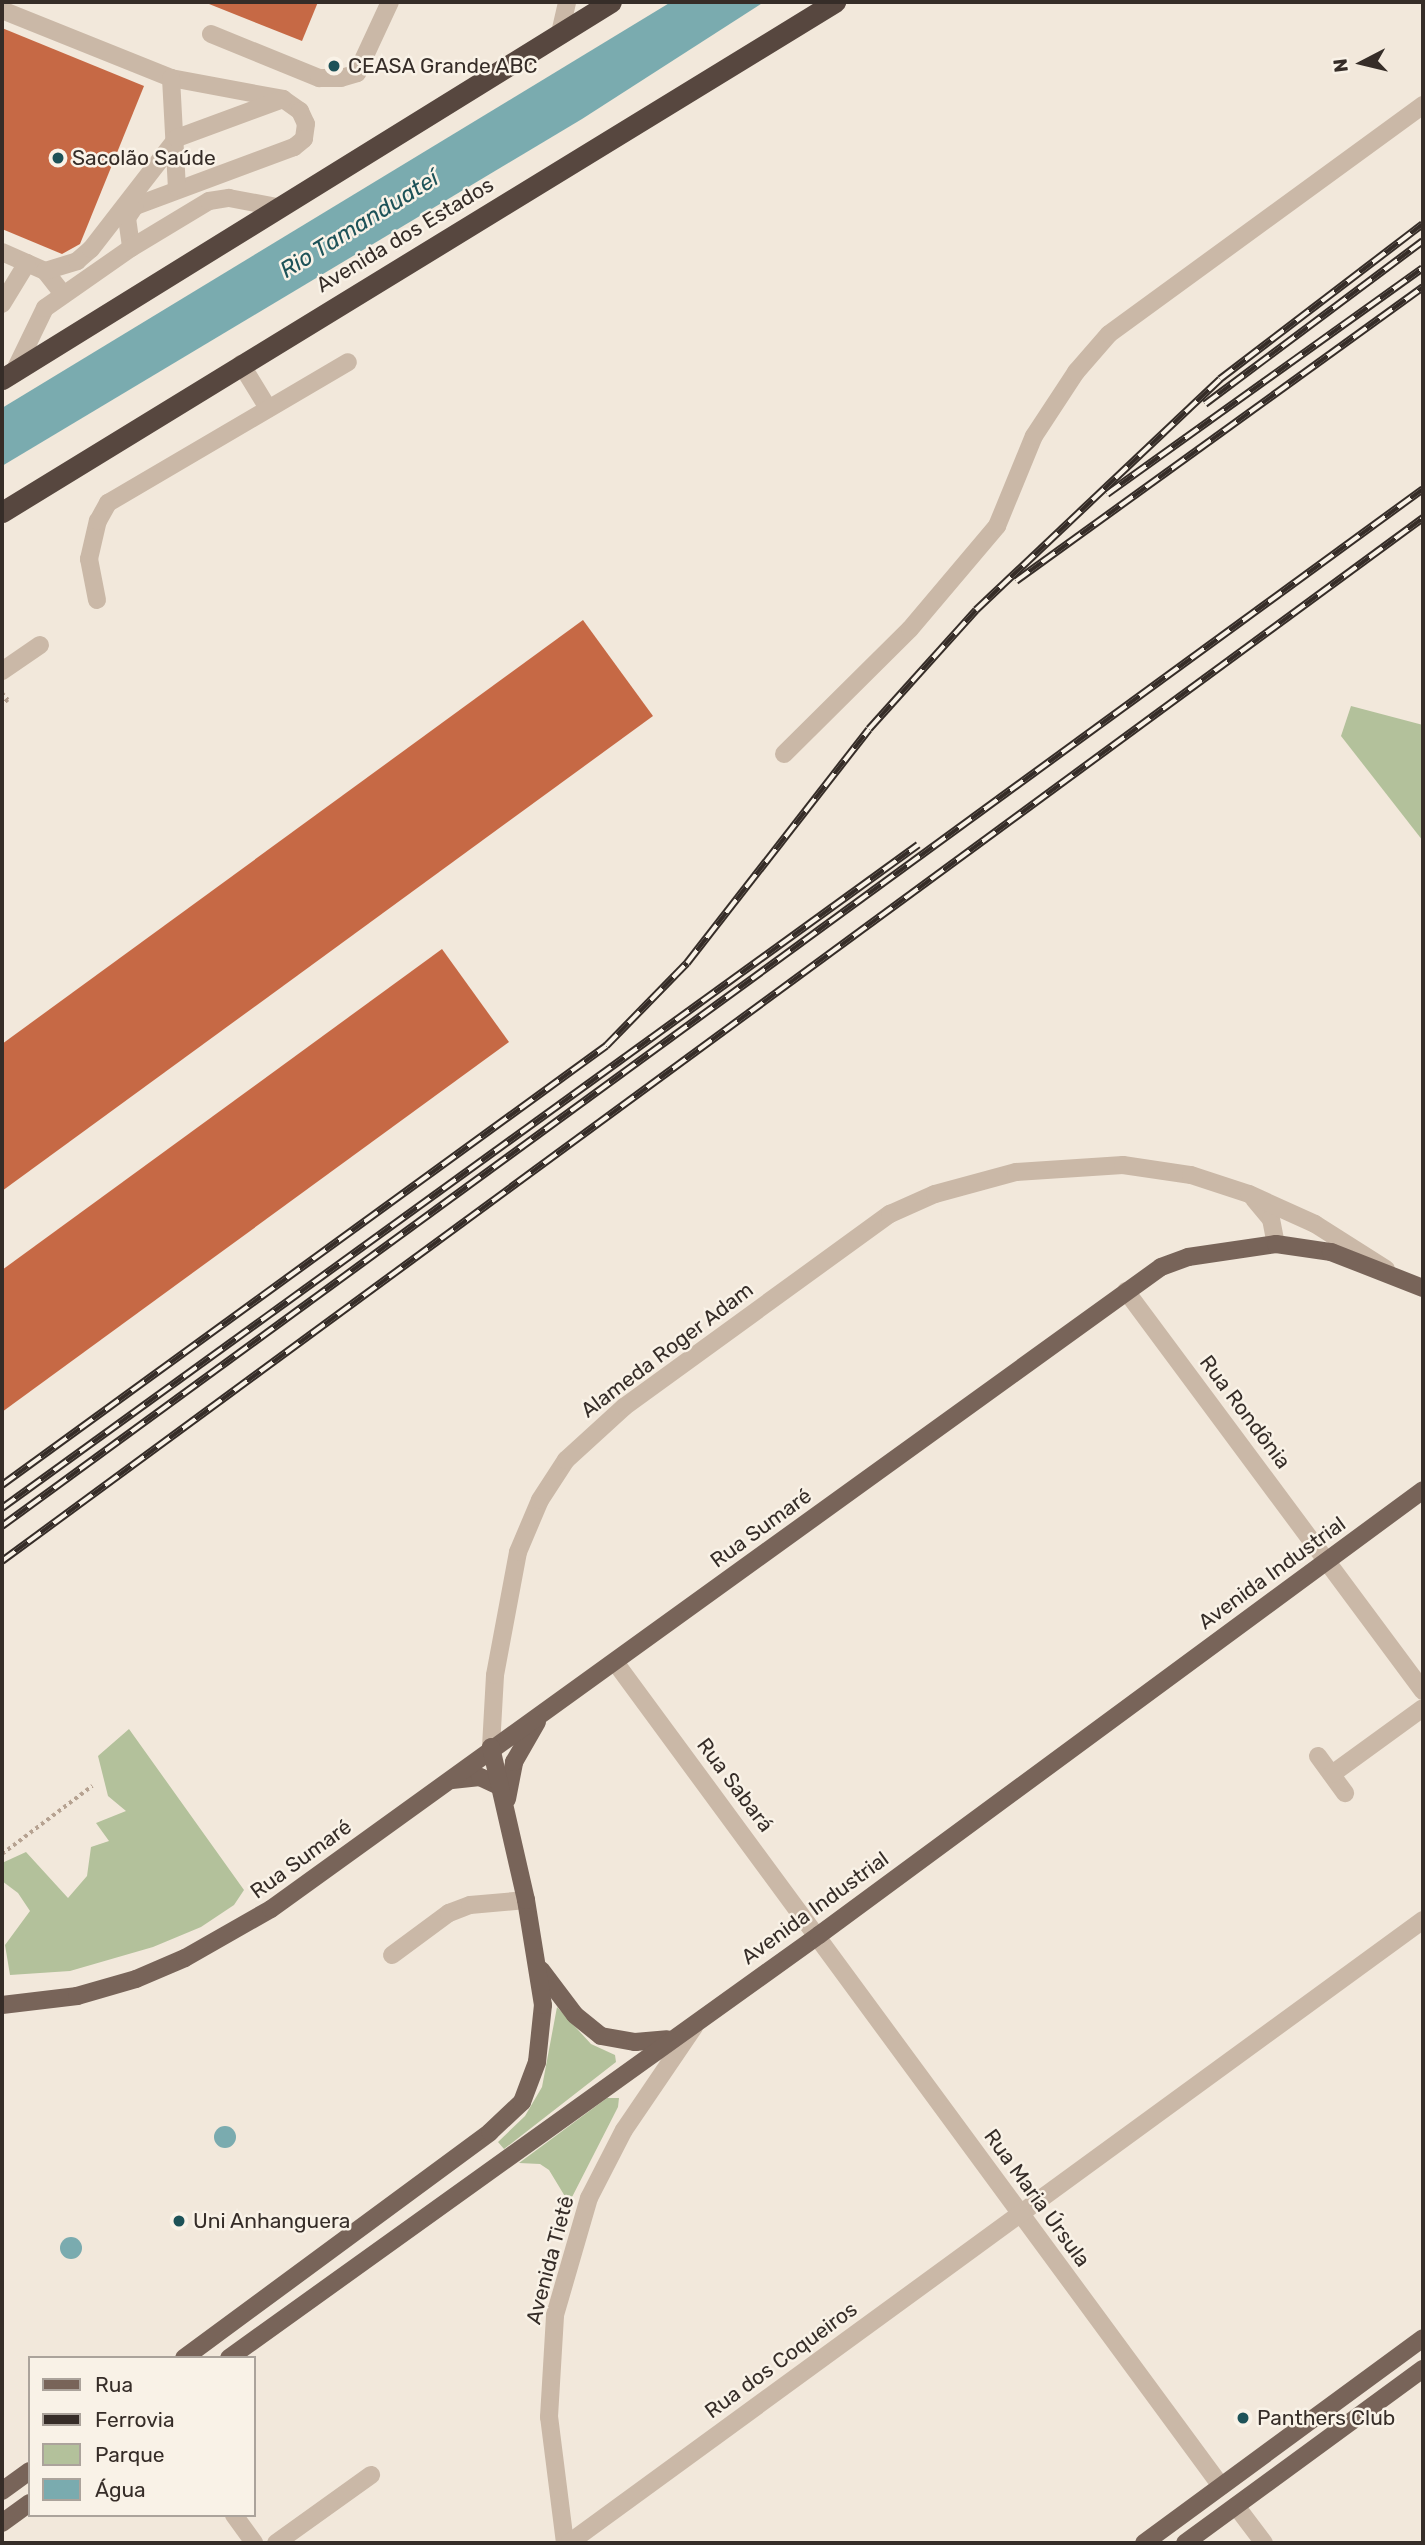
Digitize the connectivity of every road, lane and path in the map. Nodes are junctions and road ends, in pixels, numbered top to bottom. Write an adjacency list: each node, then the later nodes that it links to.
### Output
1 (390, 2): 7 (street)
2 (567, 2): 6 (street)
3 (611, 2): 6 (highway)
4 (835, 2): 21 (highway, Avenida dos Estados)
5 (2, 10): 8 (street)
6 (560, 33): 13 (highway)
7 (211, 34)
8 (171, 78): 9 (street); 11 (street)
9 (283, 99): 11 (street); 12 (street)
10 (1423, 105): 30 (street)
11 (177, 138): 12 (street); 17 (street)
12 (177, 188): 14 (street)
13 (277, 206): 14 (street); 22 (highway)
14 (131, 248): 18 (street)
15 (2, 252): 16 (street)
16 (26, 263): 17 (street); 19 (street)
17 (45, 271): 18 (street)
18 (62, 293): 22 (street)
19 (2, 304)
20 (348, 362): 23 (street)
21 (242, 364): 23 (street); 24 (highway, Avenida dos Estados)
22 (9, 374)
23 (268, 408): 25 (street)
24 (2, 512)
25 (97, 600)
26 (40, 645): 27 (street)
27 (2, 671)
28 (2, 693): 29 (path)
29 (2, 705)
30 (784, 754)
31 (1249, 1194): 32 (street); 33 (street, Alameda Roger Adam); 42 (street, Alameda Roger Adam)
32 (1276, 1244): 33 (main road, Rua Sumaré); 35 (main road, Rua Sumaré)
33 (1390, 1271): 34 (main road, Rua Sumaré)
34 (1423, 1288)
35 (1126, 1291): 37 (street, Rua Rondônia); 38 (main road, Rua Sumaré)
36 (1423, 1490): 37 (main road, Avenida Industrial)
37 (1328, 1560): 39 (street, Rua Rondônia); 53 (main road, Avenida Industrial)
38 (615, 1662): 41 (main road, Rua Sumaré); 53 (street, Rua Sabará)
39 (1423, 1691)
40 (1423, 1708): 44 (street)
41 (543, 1714): 42 (main road, Rua Sumaré); 49 (main road)
42 (491, 1747): 45 (main road, Rua Sumaré); 47 (main road, Alameda Roger Adam)
43 (1318, 1755): 44 (street)
44 (1332, 1774): 48 (street)
45 (449, 1781): 47 (main road); 56 (main road, Rua Sumaré)
46 (92, 1786): 50 (path)
47 (501, 1787): 49 (main road, Alameda Roger Adam)
48 (1345, 1793)
49 (506, 1806): 51 (main road, Alameda Roger Adam)
50 (2, 1854)
51 (526, 1900): 54 (street); 55 (main road, Alameda Roger Adam)
52 (1423, 1920): 59 (street, Rua dos Coqueiros)
53 (818, 1935): 57 (main road, Avenida Industrial); 59 (street, Rua Maria Úrsula)
54 (392, 1955)
55 (539, 1967): 58 (main road, Alameda Roger Adam); 61 (main road, Alameda Roger Adam)
56 (2, 2004)
57 (700, 2018): 58 (main road, Avenida Industrial); 74 (street, Avenida Tietê)
58 (671, 2038): 62 (main road, Avenida Industrial)
59 (1019, 2214): 66 (street, Rua Maria Úrsula); 74 (street, Rua dos Coqueiros)
60 (1423, 2338): 66 (main road)
61 (187, 2356)
62 (232, 2356)
63 (1423, 2369): 69 (main road)
64 (28, 2472): 67 (main road)
65 (370, 2475): 73 (street)
66 (1222, 2486): 75 (main road)
67 (2, 2491)
68 (28, 2504): 71 (main road)
69 (1236, 2506): 76 (main road); 77 (street)
70 (235, 2517): 72 (street)
71 (2, 2523)
72 (254, 2543)
73 (276, 2543)
74 (567, 2543)
75 (1144, 2543)
76 (1185, 2543)
77 (1264, 2543)

